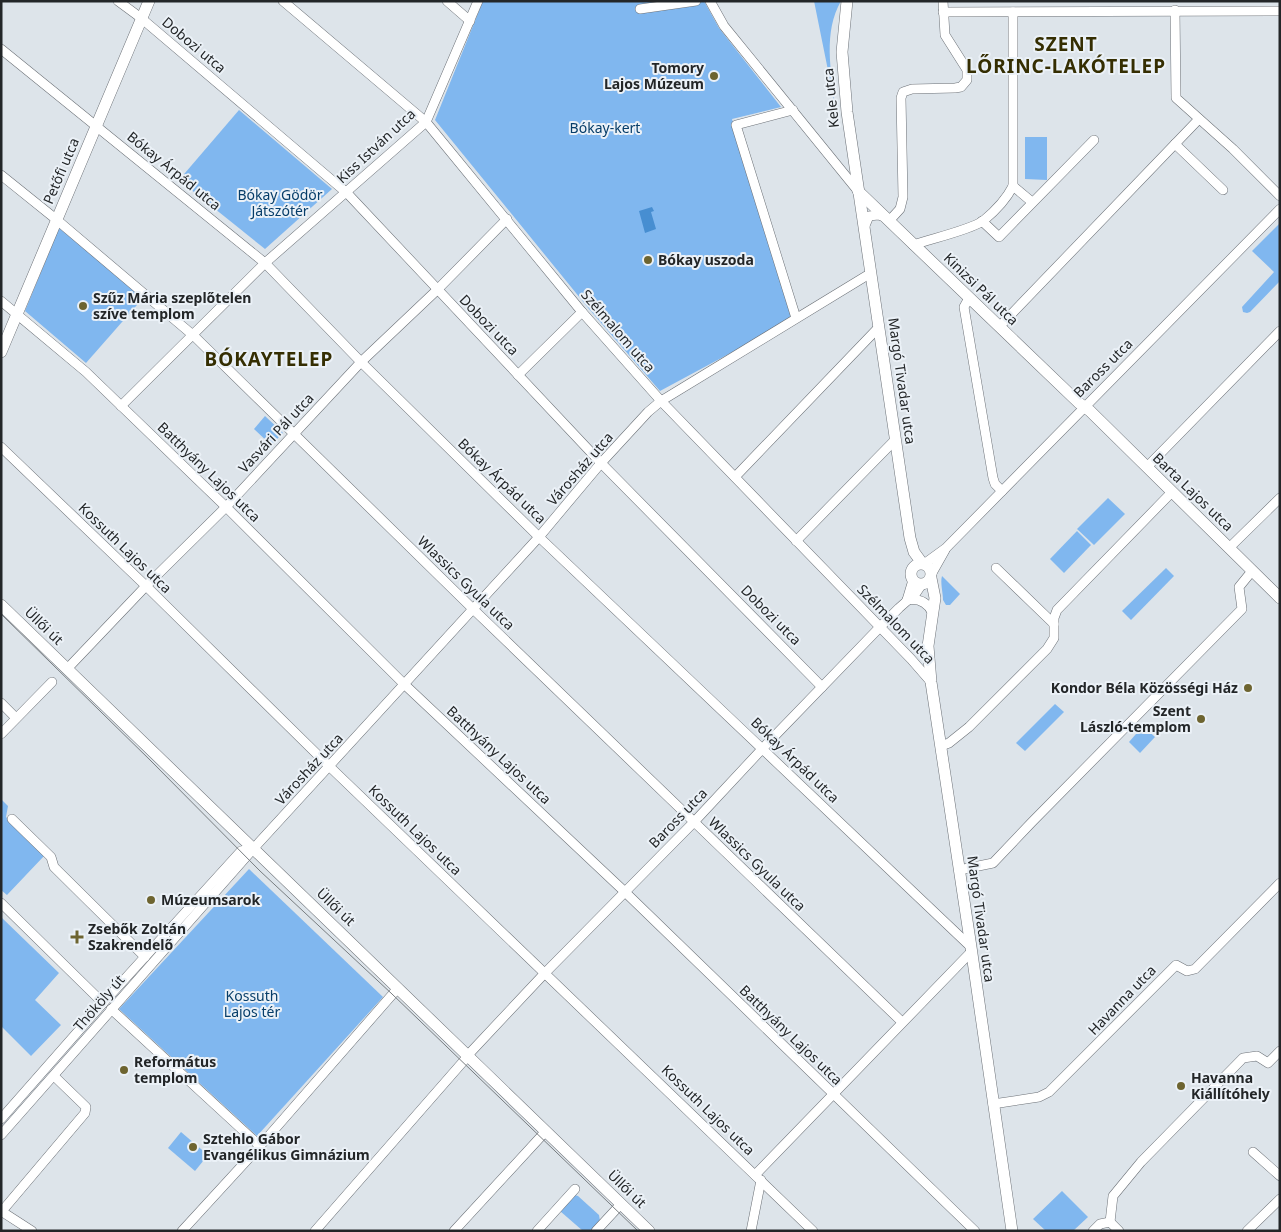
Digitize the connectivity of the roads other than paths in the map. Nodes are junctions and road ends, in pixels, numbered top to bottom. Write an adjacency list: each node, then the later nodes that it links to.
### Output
1 (118, 1): 18 (street, Dobozi utca)
2 (149, 1): 18 (street, Petőfi utca)
3 (283, 1): 23 (street, Szélmalom utca)
4 (447, 1): 19 (street)
5 (478, 1): 19 (street, Kiss István utca)
6 (696, 1): 13 (street)
7 (710, 1): 21 (street, Margó Tivadar utca)
8 (847, 1): 30 (street, Kele utca)
9 (943, 1): 16 (street)
10 (1031, 6): 11 (street); 17 (street)
11 (1112, 6): 14 (street)
12 (1196, 6): 14 (street); 15 (street)
13 (640, 9)
14 (1175, 10): 22 (street)
15 (1280, 11)
16 (943, 12): 17 (street); 36 (street)
17 (1013, 12): 28 (street)
18 (141, 18): 24 (street, Petőfi utca); 31 (street, Dobozi utca)
19 (470, 20): 23 (street, Kiss István utca)
20 (1, 49): 24 (street, Bókay Árpád utca)
21 (793, 110): 30 (street, Margó Tivadar utca); 48 (street)
22 (1199, 119): 26 (street); 32 (street)
23 (426, 122): 31 (street, Kiss István utca); 35 (street, Szélmalom utca)
24 (97, 125): 37 (street, Petőfi utca); 41 (street, Bókay Árpád utca)
25 (1094, 140): 33 (street)
26 (1175, 144): 29 (street); 49 (street)
27 (1, 175): 37 (street, Wlassics Gyula utca)
28 (1013, 186): 33 (street); 38 (street)
29 (1223, 190)
30 (858, 191): 36 (street, Kinizsi Pál utca); 39 (street, Margó Tivadar utca)
31 (347, 193): 41 (street, Kiss István utca); 43 (street, Dobozi utca)
32 (1280, 196)
33 (1032, 202): 38 (street)
34 (1280, 209): 58 (street, Baross utca)
35 (507, 219): 43 (street, Vasvári Pál utca); 46 (street, Szélmalom utca)
36 (887, 219): 39 (street); 40 (street, Kinizsi Pál utca)
37 (57, 220): 47 (street, Petőfi utca); 52 (street, Wlassics Gyula utca)
38 (982, 221): 40 (street)
39 (864, 228): 42 (street, Margó Tivadar utca)
40 (913, 245): 44 (street, Kinizsi Pál utca)
41 (265, 263): 52 (street, Kiss István utca); 54 (street, Bókay Árpád utca)
42 (871, 273): 48 (street, Városház utca); 50 (street, Margó Tivadar utca)
43 (437, 290): 54 (street, Vasvári Pál utca); 55 (street, Dobozi utca)
44 (969, 298): 49 (street, Kinizsi Pál utca); 65 (street)
45 (1, 301): 47 (street, Batthyány Lajos utca)
46 (582, 312): 55 (street); 56 (street, Szélmalom utca)
47 (17, 314): 53 (street, Petőfi utca); 57 (street, Batthyány Lajos utca)
48 (796, 318): 56 (street, Városház utca)
49 (999, 326): 58 (street, Kinizsi Pál utca)
50 (879, 327): 60 (street, Margó Tivadar utca); 64 (street)
51 (1280, 331): 63 (street)
52 (194, 336): 57 (street, Kiss István utca); 59 (street, Wlassics Gyula utca)
53 (1, 352)
54 (361, 362): 59 (street, Vasvári Pál utca); 69 (street, Bókay Árpád utca)
55 (518, 375): 62 (street, Dobozi utca)
56 (661, 401): 62 (street, Városház utca); 64 (street, Szélmalom utca)
57 (121, 406): 68 (street, Batthyány Lajos utca)
58 (1084, 407): 63 (street, Barta Lajos utca); 65 (street, Baross utca)
59 (295, 434): 68 (street, Vasvári Pál utca); 79 (street, Wlassics Gyula utca)
60 (896, 440): 70 (street); 74 (street, Margó Tivadar utca)
61 (1, 447): 75 (street, Kossuth Lajos utca)
62 (601, 463): 69 (street, Városház utca); 87 (street, Dobozi utca)
63 (1147, 468): 66 (street, Barta Lajos utca)
64 (735, 477): 70 (street, Szélmalom utca)
65 (1002, 491): 74 (street, Baross utca)
66 (1172, 492): 71 (street, Barta Lajos utca); 81 (street)
67 (1280, 498): 71 (street)
68 (226, 507): 75 (street, Vasvári Pál utca); 86 (street, Batthyány Lajos utca)
69 (540, 537): 79 (street, Városház utca); 92 (street, Bókay Árpád utca)
70 (796, 541): 82 (street, Szélmalom utca)
71 (1229, 548): 73 (street, Barta Lajos utca)
72 (996, 568): 81 (street)
73 (1252, 571): 76 (street, Barta Lajos utca); 97 (street)
74 (922, 574): 77 (street, Baross utca); 80 (street, Margó Tivadar utca)
75 (146, 586): 83 (street, Vasvári Pál utca); 93 (street, Kossuth Lajos utca)
76 (1280, 598)
77 (907, 600): 80 (street); 82 (street, Baross utca)
78 (1, 605): 83 (street, Üllői út)
79 (473, 609): 86 (street, Városház utca); 95 (street, Wlassics Gyula utca)
80 (932, 612): 85 (street, Margó Tivadar utca)
81 (1054, 624): 91 (street)
82 (880, 627): 85 (street, Szélmalom utca); 87 (street, Baross utca)
83 (67, 669): 96 (street, Üllői út)
84 (52, 682): 89 (street)
85 (931, 682): 91 (street, Margó Tivadar utca)
86 (404, 684): 93 (street, Városház utca); 100 (street, Batthyány Lajos utca)
87 (822, 687): 92 (street, Baross utca)
88 (1, 703): 89 (street)
89 (16, 718): 90 (street)
90 (1, 734)
91 (941, 746): 97 (street, Margó Tivadar utca)
92 (763, 748): 95 (street, Baross utca); 102 (street, Bókay Árpád utca)
93 (330, 767): 96 (street, Városház utca); 104 (street, Kossuth Lajos utca)
94 (12, 818): 103 (street)
95 (694, 822): 100 (street, Baross utca); 108 (street, Wlassics Gyula utca)
96 (254, 848): 99 (street, Thököly út); 105 (street, Üllői út)
97 (959, 870): 102 (street, Margó Tivadar utca)
98 (1280, 883): 113 (street, Havanna utca)
99 (214, 888): 103 (street, Thököly út); 107 (street, Thököly út)
100 (625, 892): 104 (street, Baross utca); 112 (street, Batthyány Lajos utca)
101 (1, 903): 106 (street)
102 (971, 949): 108 (street); 113 (street, Margó Tivadar utca)
103 (145, 957): 106 (street, Thököly út)
104 (544, 974): 110 (street, Baross utca); 120 (street, Kossuth Lajos utca)
105 (398, 988): 110 (street, Üllői út); 117 (street)
106 (103, 1003): 114 (street, Thököly út)
107 (111, 1009): 111 (street, Thököly út); 117 (street)
108 (902, 1022): 112 (street)
109 (1278, 1053): 125 (street)
110 (468, 1055): 115 (street, Üllői út); 128 (street, Baross utca)
111 (54, 1076): 116 (street, Thököly út); 124 (street)
112 (832, 1094): 120 (street); 135 (street, Batthyány Lajos utca)
113 (993, 1104): 136 (street, Margó Tivadar utca)
114 (1, 1119)
115 (546, 1131): 123 (street, Üllői út); 129 (street)
116 (1, 1134)
117 (260, 1146): 127 (street)
118 (1253, 1152): 119 (street)
119 (1280, 1176)
120 (758, 1178): 133 (street); 134 (street, Kossuth Lajos utca)
121 (575, 1188): 130 (street)
122 (1280, 1199): 139 (street)
123 (621, 1204): 131 (street); 132 (street, Üllői út)
124 (1, 1211): 126 (street)
125 (1110, 1222): 137 (street); 138 (street)
126 (32, 1231)
127 (182, 1231)
128 (315, 1231)
129 (454, 1231)
130 (537, 1231)
131 (596, 1231)
132 (649, 1231)
133 (751, 1231)
134 (813, 1231)
135 (975, 1231)
136 (1012, 1231)
137 (1093, 1231)
138 (1119, 1231)
139 (1247, 1231)

